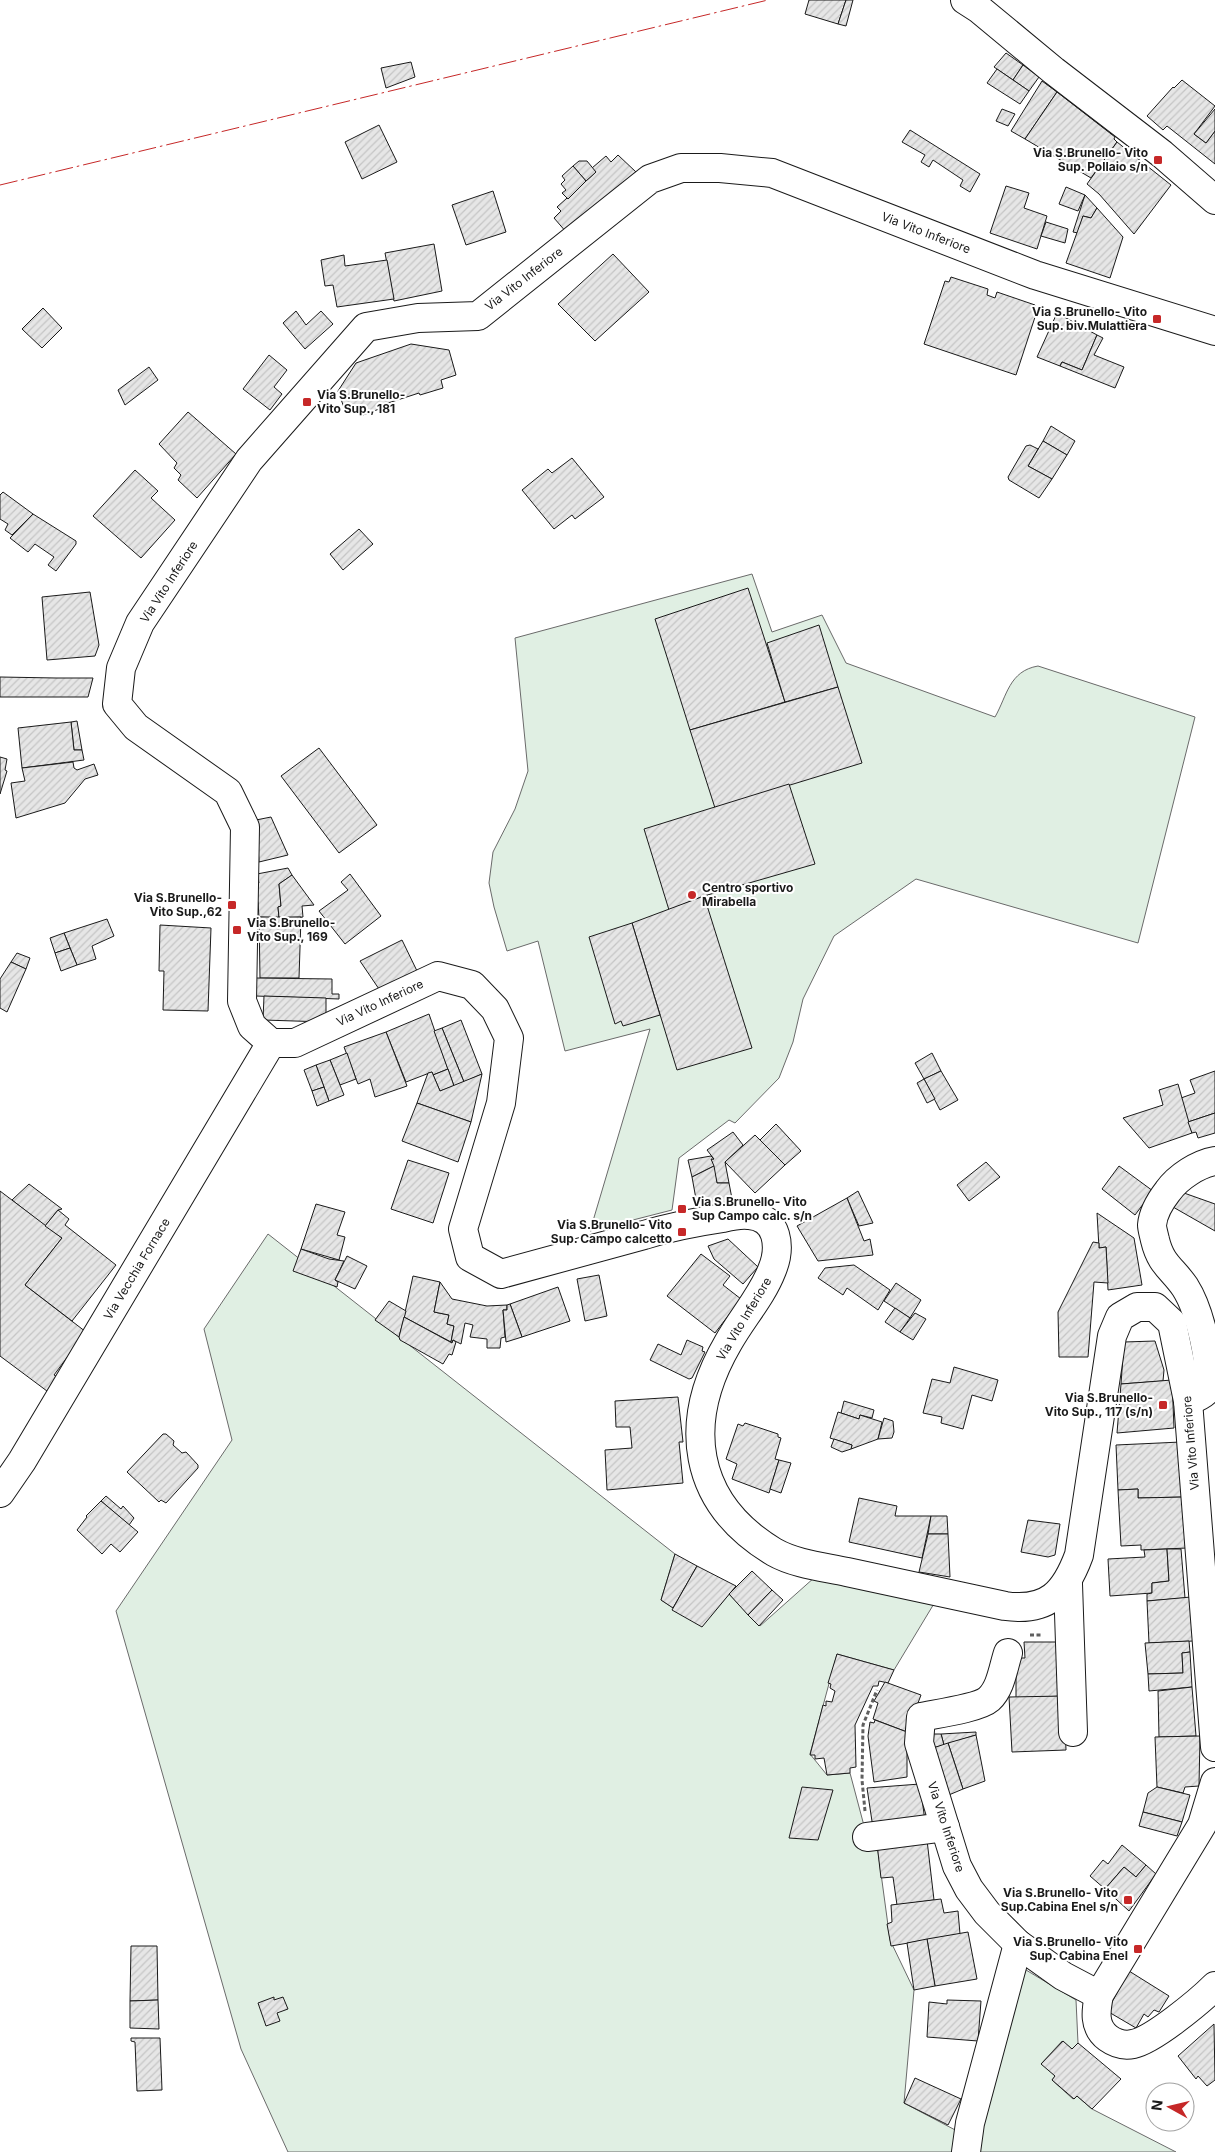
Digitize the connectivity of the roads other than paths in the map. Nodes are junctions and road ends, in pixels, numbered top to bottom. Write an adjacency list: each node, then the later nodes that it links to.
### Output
1 (965, 0): 2 (street)
2 (1215, 200)
3 (1215, 331): 4 (street, Via Vito Inferiore)
4 (271, 1043): 7 (street, Via Vecchia Fornace); 8 (street, Via Vito Inferiore)
5 (1215, 1161): 6 (street)
6 (1188, 1402): 8 (street, Via Vito Inferiore); 11 (street, Via Vito Inferiore)
7 (0, 1493)
8 (1068, 1584): 10 (street)
9 (1008, 1653): 13 (street, Via Vito Inferiore)
10 (1073, 1732)
11 (1215, 1747)
12 (1215, 1782): 17 (street)
13 (945, 1827): 14 (street); 15 (street, Via Vito Inferiore)
14 (867, 1837)
15 (1018, 1944): 17 (street, Via Vito Inferiore); 18 (street)
16 (1215, 1986): 17 (street)
17 (1098, 1995)
18 (966, 2152)

